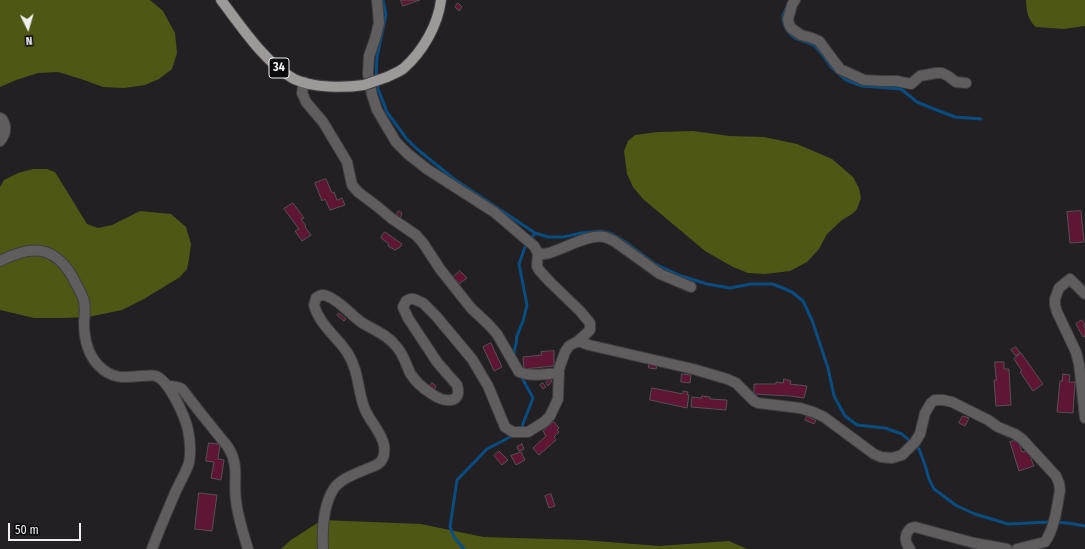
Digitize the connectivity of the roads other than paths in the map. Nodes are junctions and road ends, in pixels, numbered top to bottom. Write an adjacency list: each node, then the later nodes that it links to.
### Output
1 (221, 0): 5 (main road, 34)
2 (377, 0): 9 (street)
3 (441, 0): 5 (main road, 34, bridge)
4 (795, 0): 6 (street)
5 (304, 82): 14 (street)
6 (966, 83)
7 (0, 118): 8 (street)
8 (0, 141)
9 (536, 249): 11 (street); 13 (street)
10 (0, 261): 15 (street)
11 (691, 286)
12 (1085, 294): 16 (street)
13 (578, 341): 14 (street); 22 (street)
14 (558, 373): 19 (street)
15 (168, 386): 17 (street); 18 (street)
16 (1085, 418)
17 (152, 549)
18 (248, 549)
19 (323, 549)
20 (910, 549): 21 (street)
21 (1007, 549)
22 (1017, 549)

